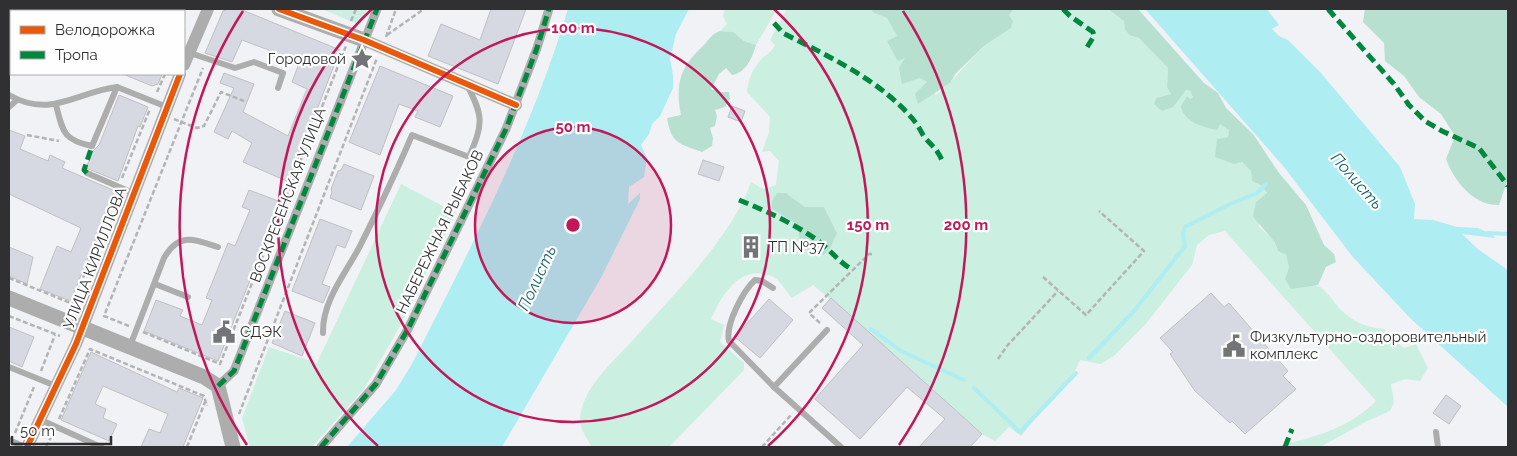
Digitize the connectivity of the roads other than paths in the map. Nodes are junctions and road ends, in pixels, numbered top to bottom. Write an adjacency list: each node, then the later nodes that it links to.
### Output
1 (208, 9): 6 (street)
2 (279, 9): 5 (street)
3 (377, 9): 5 (street, ВОСКРЕСЕНСКАЯ УЛИЦА)
4 (549, 9): 14 (street, НАБЕРЕЖНАЯ РЫБАКОВ)
5 (364, 40): 8 (street); 30 (street, ВОСКРЕСЕНСКАЯ УЛИЦА)
6 (186, 51): 10 (lane)
7 (180, 75): 16 (street, УЛИЦА КИРИЛЛОВА)
8 (466, 84): 14 (street); 26 (lane)
9 (117, 87): 13 (lane); 13 (lane); 16 (lane)
10 (278, 88)
11 (9, 95): 12 (lane)
12 (17, 100): 13 (lane); 15 (lane)
13 (56, 105)
14 (516, 105): 38 (street, НАБЕРЕЖНАЯ РЫБАКОВ)
15 (9, 106)
16 (165, 111): 18 (street, УЛИЦА КИРИЛЛОВА)
17 (87, 173): 18 (lane)
18 (133, 193): 24 (street, УЛИЦА КИРИЛЛОВА)
19 (218, 247): 20 (lane)
20 (155, 284): 22 (lane); 27 (lane)
21 (773, 288): 31 (lane)
22 (188, 297)
23 (9, 298): 24 (street)
24 (82, 328): 27 (street); 29 (street, УЛИЦА КИРИЛЛОВА)
25 (827, 330): 31 (lane)
26 (323, 333)
27 (130, 347): 30 (street)
28 (9, 367): 29 (lane)
29 (56, 386): 32 (street, УЛИЦА КИРИЛЛОВА)
30 (218, 386): 37 (street)
31 (774, 387): 39 (lane)
32 (41, 420): 35 (street, УЛИЦА КИРИЛЛОВА); 36 (lane)
33 (1436, 432): 40 (lane)
34 (9, 440): 35 (lane)
35 (26, 447)
36 (101, 447)
37 (233, 447)
38 (321, 447)
39 (841, 447)
40 (1438, 447)

